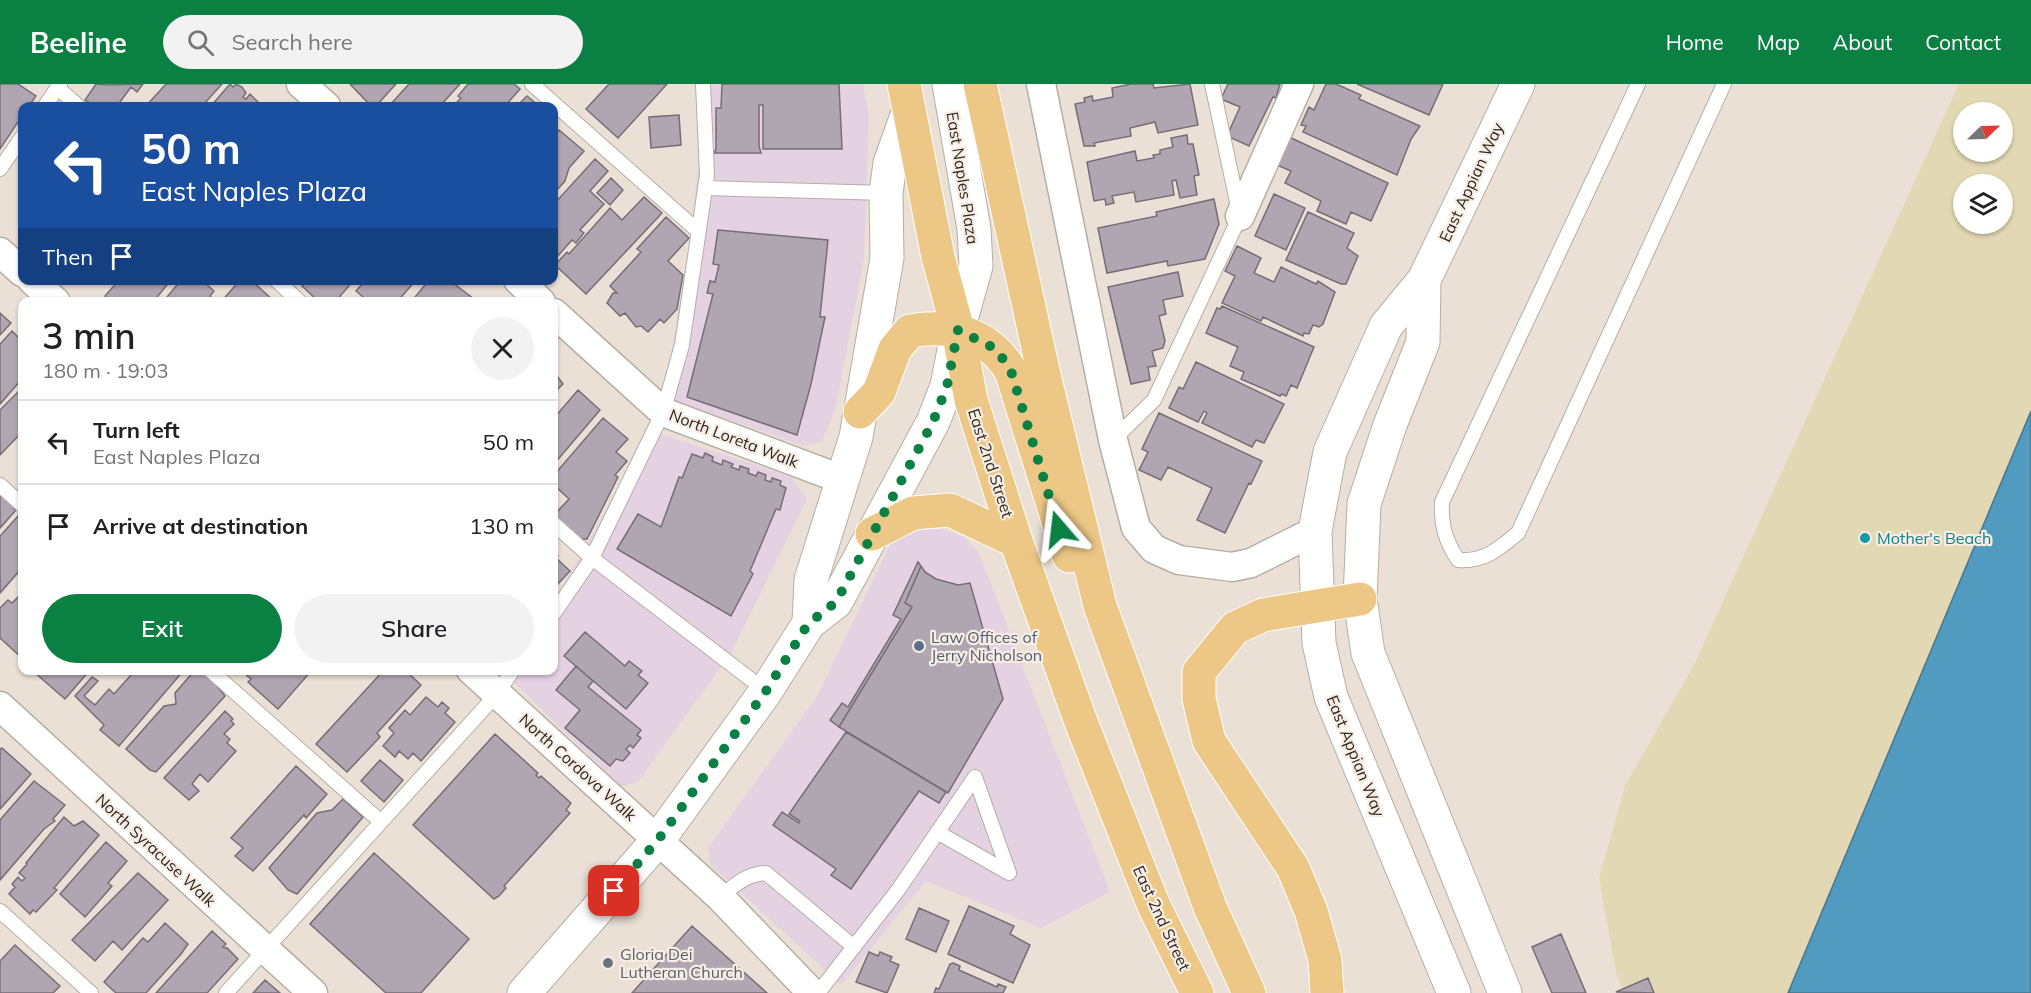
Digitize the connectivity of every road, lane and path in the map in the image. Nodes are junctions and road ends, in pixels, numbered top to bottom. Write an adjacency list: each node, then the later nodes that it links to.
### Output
1 (301, 84): 16 (street)
2 (532, 84): 17 (lane)
3 (703, 84): 21 (lane)
4 (949, 84): 35 (main road, East Naples Plaza)
5 (980, 84): 49 (main road)
6 (1041, 84): 38 (street)
7 (1212, 84): 23 (lane)
8 (1299, 84): 23 (street)
9 (1518, 84): 27 (main road, East Appian Way)
10 (1638, 84): 11 (lane)
11 (1724, 84)
12 (59, 86): 14 (lane); 15 (lane)
13 (906, 97): 22 (main road, East Naples Plaza); 35 (main road, East 2nd Street)
14 (48, 102)
15 (74, 102)
16 (321, 102)
17 (552, 102)
18 (558, 107): 24 (lane)
19 (18, 143): 20 (lane)
20 (0, 169)
21 (705, 188): 22 (lane); 24 (lane)
22 (886, 193): 37 (main road, East Naples Plaza)
23 (1240, 216): 38 (lane)
24 (698, 231): 36 (lane)
25 (0, 252): 26 (street)
26 (18, 268)
27 (1424, 280): 43 (main road, East Appian Way); 47 (main road, East Appian Way)
28 (37, 285): 31 (street)
29 (281, 285): 32 (lane)
30 (523, 285): 33 (street)
31 (51, 297)
32 (295, 297)
33 (536, 297)
34 (558, 317): 36 (street, North Loreta Walk)
35 (958, 330): 37 (main road); 44 (main road, East Naples Plaza); 45 (main road, East 2nd Street); 49 (main road)
36 (663, 412): 39 (street, North Loreta Walk); 46 (lane)
37 (860, 412): 39 (main road, East Naples Plaza)
38 (1113, 440): 43 (street)
39 (842, 479): 51 (main road, East Naples Plaza)
40 (0, 485): 41 (lane)
41 (18, 501)
42 (558, 528): 46 (lane)
43 (1315, 531): 48 (main road, East Appian Way)
44 (872, 534): 45 (main road); 51 (main road, East Naples Plaza)
45 (1016, 541): 71 (main road, East 2nd Street)
46 (592, 558): 50 (lane); 55 (lane)
47 (1360, 599): 48 (main road); 75 (main road, East Appian Way)
48 (1318, 605): 73 (main road); 74 (main road, East Appian Way)
49 (1100, 606): 72 (main road)
50 (558, 607)
51 (808, 624): 55 (main road, East Naples Plaza)
52 (216, 675): 58 (lane)
53 (476, 675): 56 (street, North Cordova Walk)
54 (510, 675): 56 (lane)
55 (766, 691): 60 (main road, East Naples Plaza)
56 (497, 694): 58 (lane); 60 (street, North Cordova Walk)
57 (0, 706): 64 (street, North Syracuse Walk)
58 (380, 821): 64 (lane)
59 (938, 832): 59 (lane); 63 (lane)
60 (658, 840): 61 (street, North Cordova Walk); 68 (main road, East Naples Plaza)
61 (720, 897): 63 (lane); 69 (street, North Cordova Walk)
62 (0, 911): 65 (lane)
63 (854, 947): 70 (lane)
64 (264, 951): 66 (lane); 67 (street, North Syracuse Walk)
65 (91, 993)
66 (226, 993)
67 (313, 993)
68 (524, 993)
69 (812, 993)
70 (818, 993)
71 (1197, 993)
72 (1249, 993)
73 (1327, 993)
74 (1454, 993)
75 (1505, 993)

